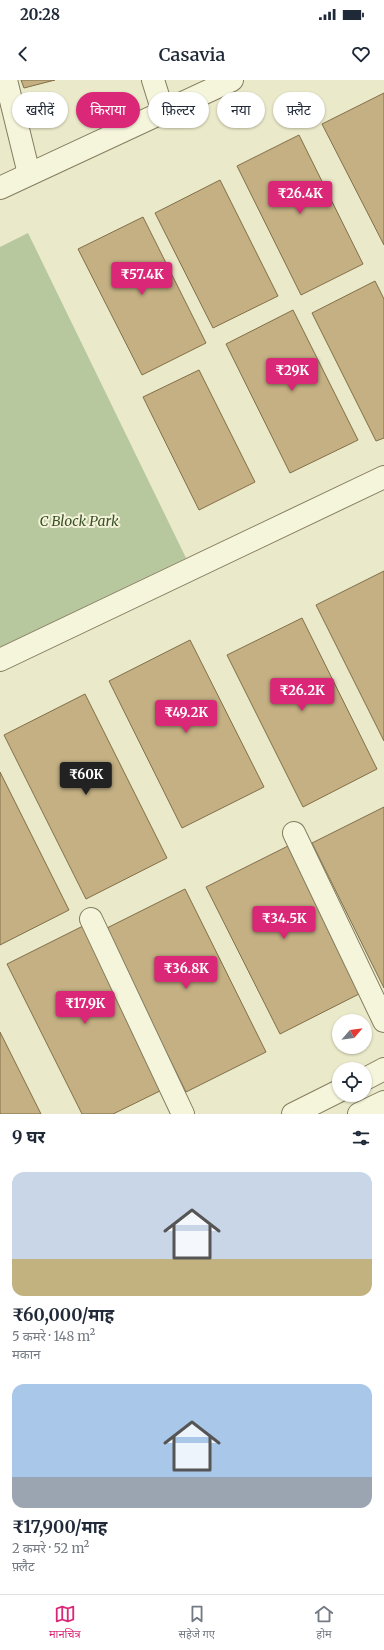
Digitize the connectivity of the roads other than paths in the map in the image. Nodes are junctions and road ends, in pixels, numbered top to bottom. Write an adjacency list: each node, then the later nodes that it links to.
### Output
1 (6, 80): 7 (street)
2 (153, 80): 4 (street)
3 (232, 80): 5 (street)
4 (156, 92)
5 (206, 92)
6 (148, 119): 7 (street)
7 (29, 174): 8 (street)
8 (0, 188)
9 (384, 477): 10 (street)
10 (0, 660)
11 (294, 833): 13 (street)
12 (91, 919): 18 (street)
13 (384, 1021)
14 (384, 1069): 15 (street)
15 (372, 1075)
16 (332, 1094): 19 (street)
17 (384, 1102): 20 (street)
18 (183, 1114)
19 (293, 1114)
20 (359, 1114)

